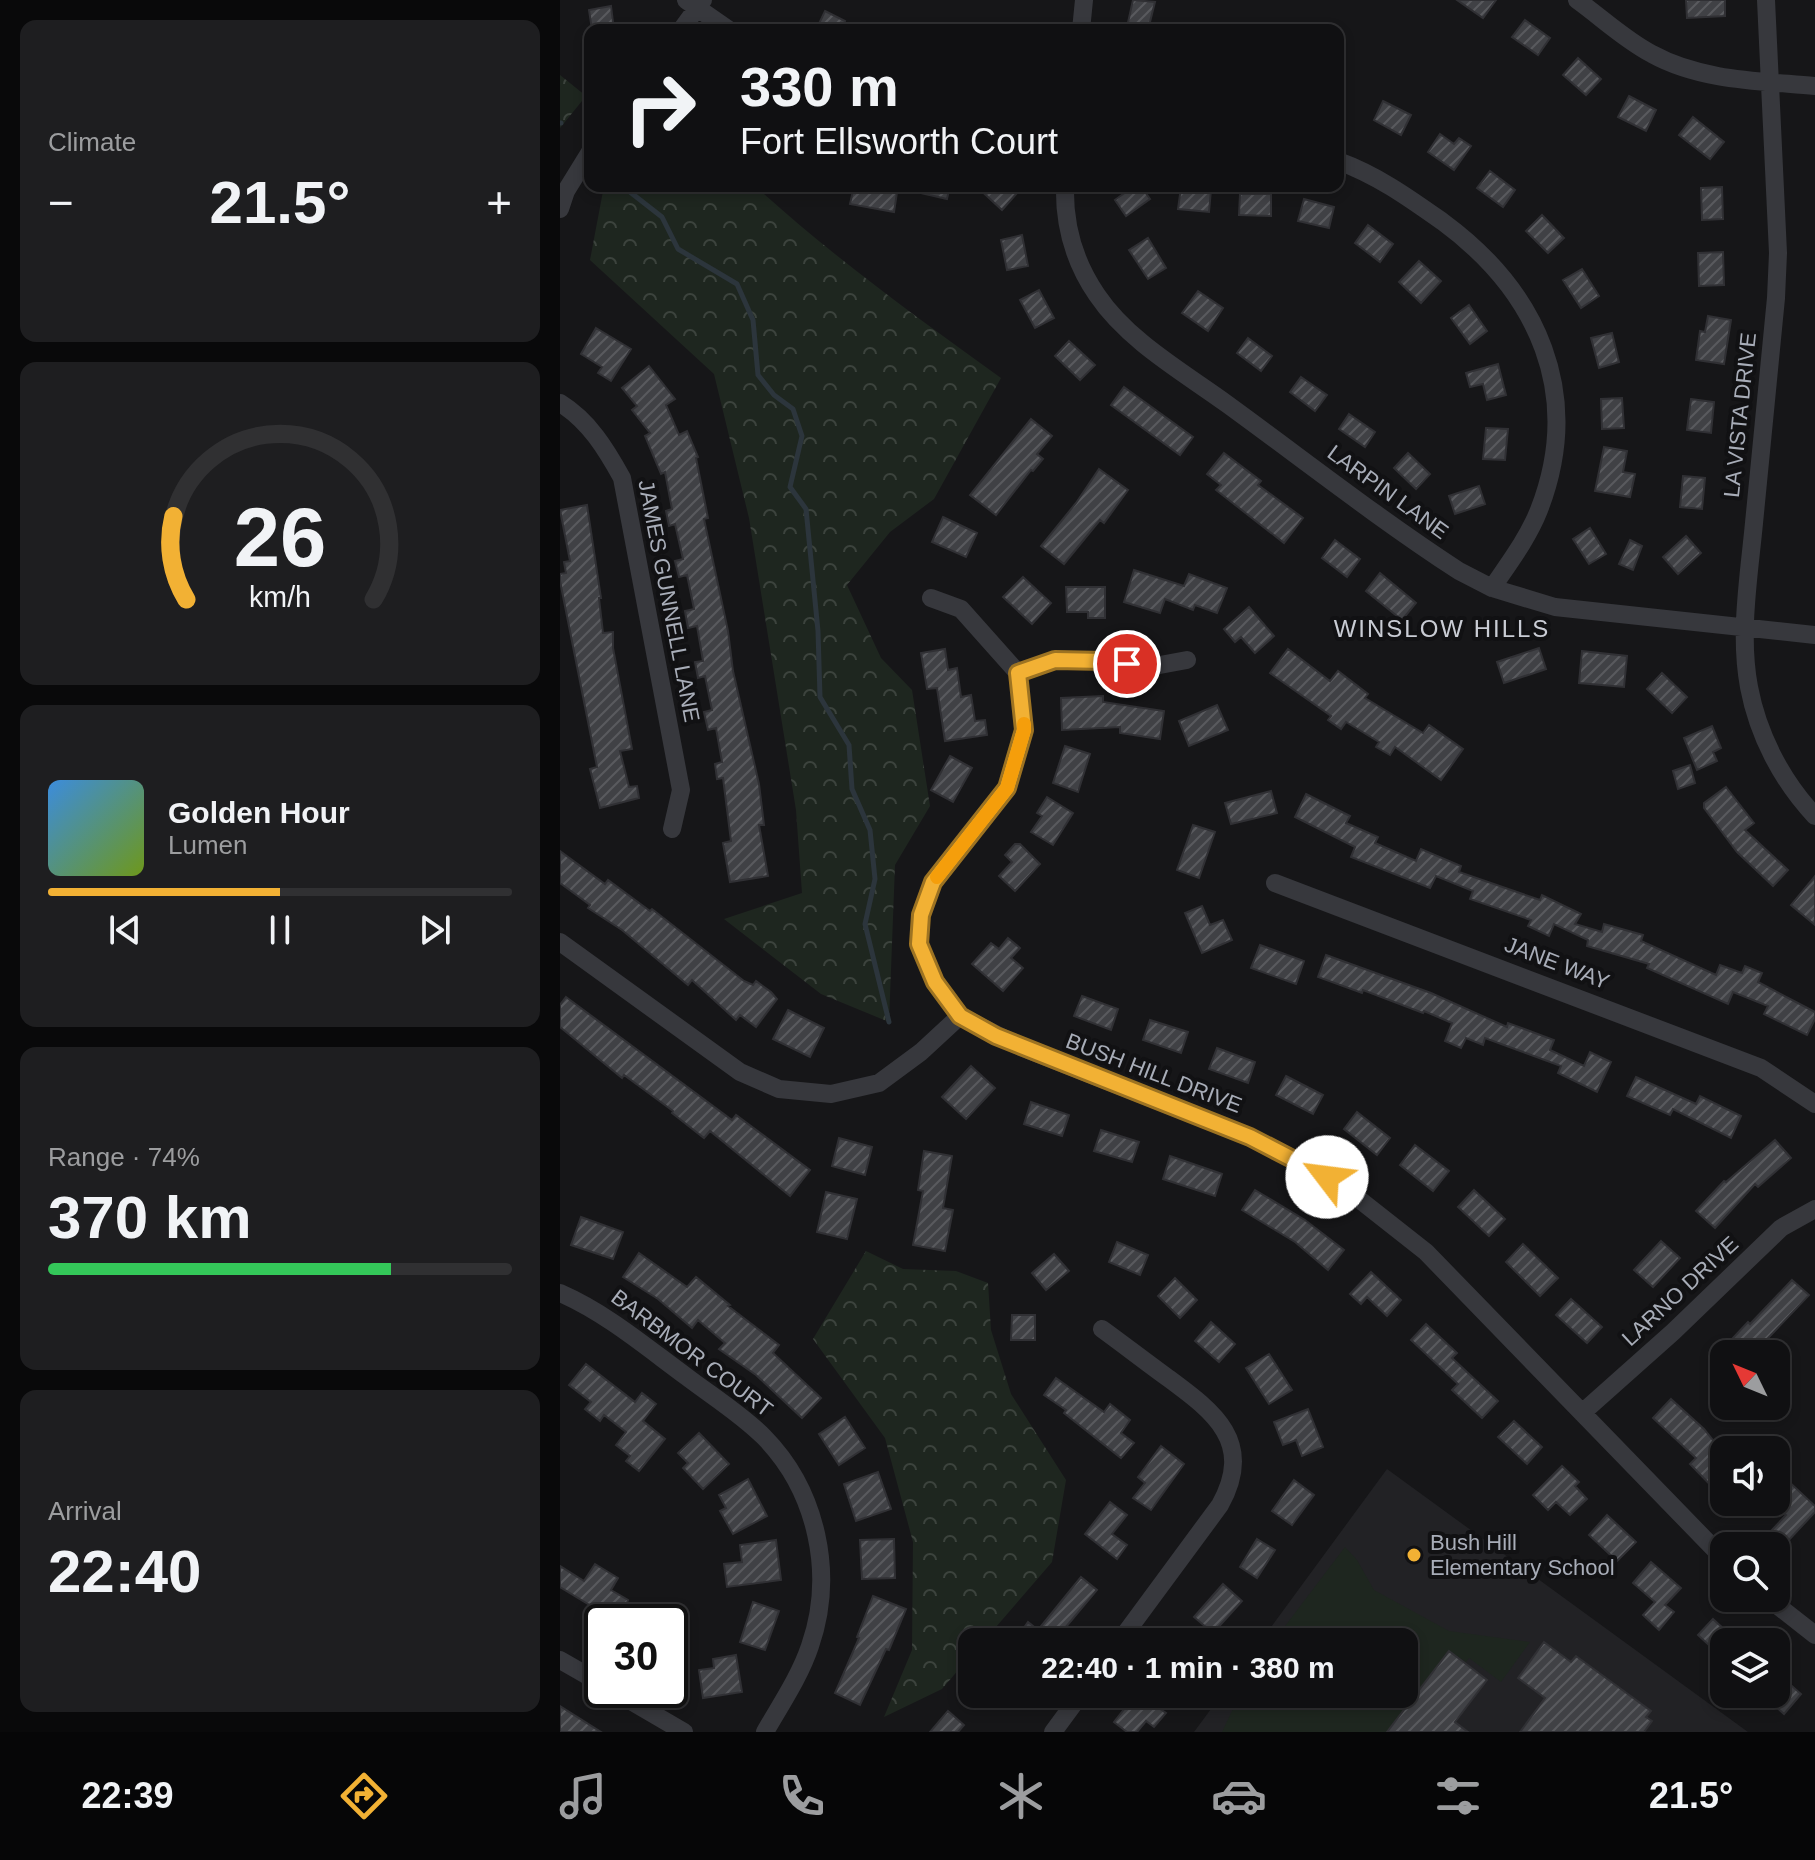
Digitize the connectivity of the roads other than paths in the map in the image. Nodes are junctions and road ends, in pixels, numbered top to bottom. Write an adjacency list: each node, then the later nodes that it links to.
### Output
1 (1084, 0): 7 (street)
2 (1577, 0): 8 (street)
3 (1766, 0): 8 (street, LA VISTA DRIVE)
4 (696, 3): 5 (street); 6 (street)
5 (684, 24)
6 (722, 24)
7 (1082, 24)
8 (1769, 82): 9 (street); 17 (street, LA VISTA DRIVE)
9 (1815, 86)
10 (584, 162): 13 (street)
11 (1344, 163): 15 (street)
12 (1065, 192): 15 (street, LARPIN LANE)
13 (560, 209)
14 (560, 403): 22 (street, JAMES GUNNELL LANE)
15 (1492, 588): 17 (street, LARPIN LANE)
16 (931, 598): 20 (street)
17 (1746, 628): 18 (street, LARPIN LANE); 21 (street, LA VISTA DRIVE)
18 (1815, 635)
19 (1187, 660): 20 (street)
20 (1018, 673): 25 (street, BUSH HILL DRIVE)
21 (1815, 816)
22 (672, 829)
23 (1275, 883): 26 (street, JANE WAY)
24 (560, 942): 25 (street)
25 (960, 1016): 30 (street, BUSH HILL DRIVE)
26 (1815, 1104)
27 (1815, 1209): 30 (street, LARNO DRIVE)
28 (560, 1293): 40 (street, BARBMOR COURT)
29 (1102, 1329): 33 (street)
30 (1582, 1413): 31 (street, BUSH HILL DRIVE)
31 (1710, 1545)
32 (1786, 1612): 34 (street)
33 (1129, 1628)
34 (1815, 1635)
35 (560, 1660): 36 (street)
36 (584, 1674)
37 (643, 1708): 39 (street)
38 (1071, 1708): 41 (street)
39 (684, 1732)
40 (765, 1732)
41 (1053, 1732)

